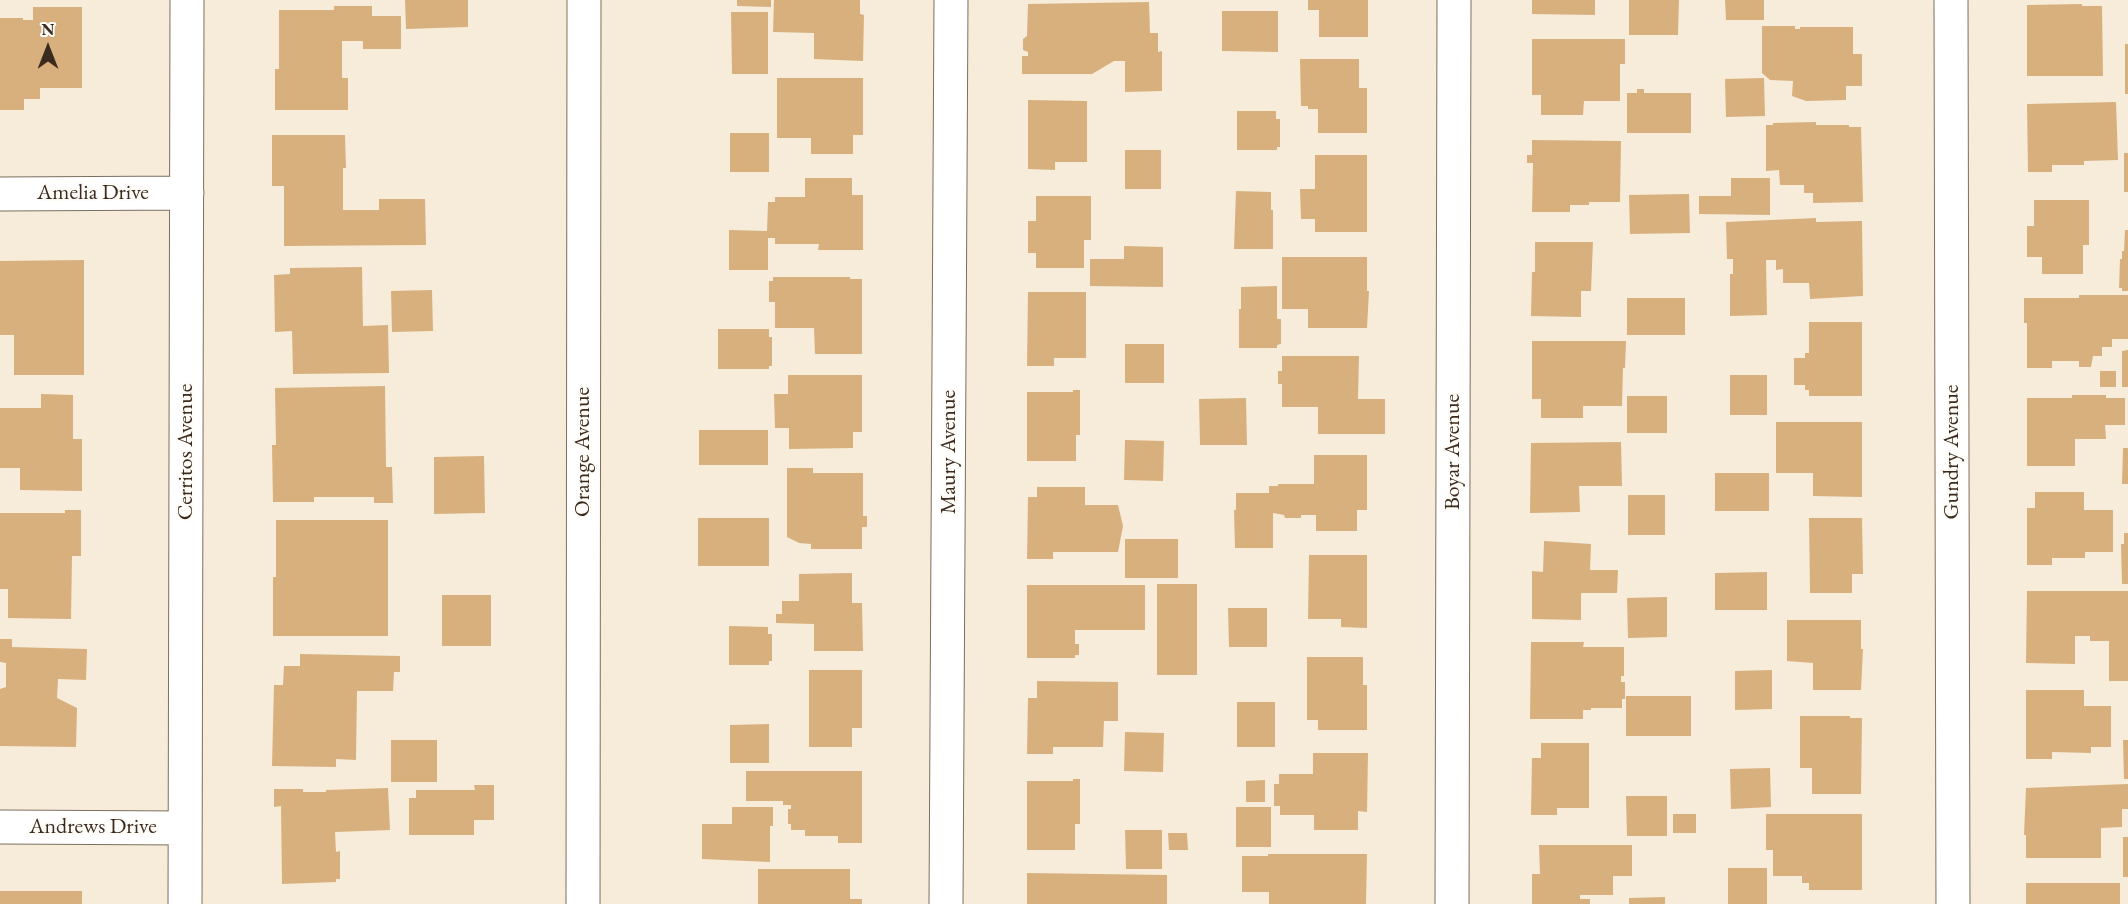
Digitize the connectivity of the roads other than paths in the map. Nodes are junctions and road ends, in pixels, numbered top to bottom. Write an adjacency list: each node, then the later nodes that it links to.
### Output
1 (187, 0): 6 (street, Cerritos Avenue)
2 (584, 0): 11 (street, Orange Avenue)
3 (951, 0): 12 (street, Maury Avenue)
4 (1454, 0): 13 (street, Boyar Avenue)
5 (1951, 0): 14 (street, Gundry Avenue)
6 (187, 193): 7 (street, Amelia Drive); 9 (street, Cerritos Avenue)
7 (0, 194)
8 (0, 827): 9 (street, Andrews Drive)
9 (185, 828): 10 (street, Cerritos Avenue)
10 (185, 904)
11 (583, 904)
12 (946, 904)
13 (1452, 904)
14 (1953, 904)

